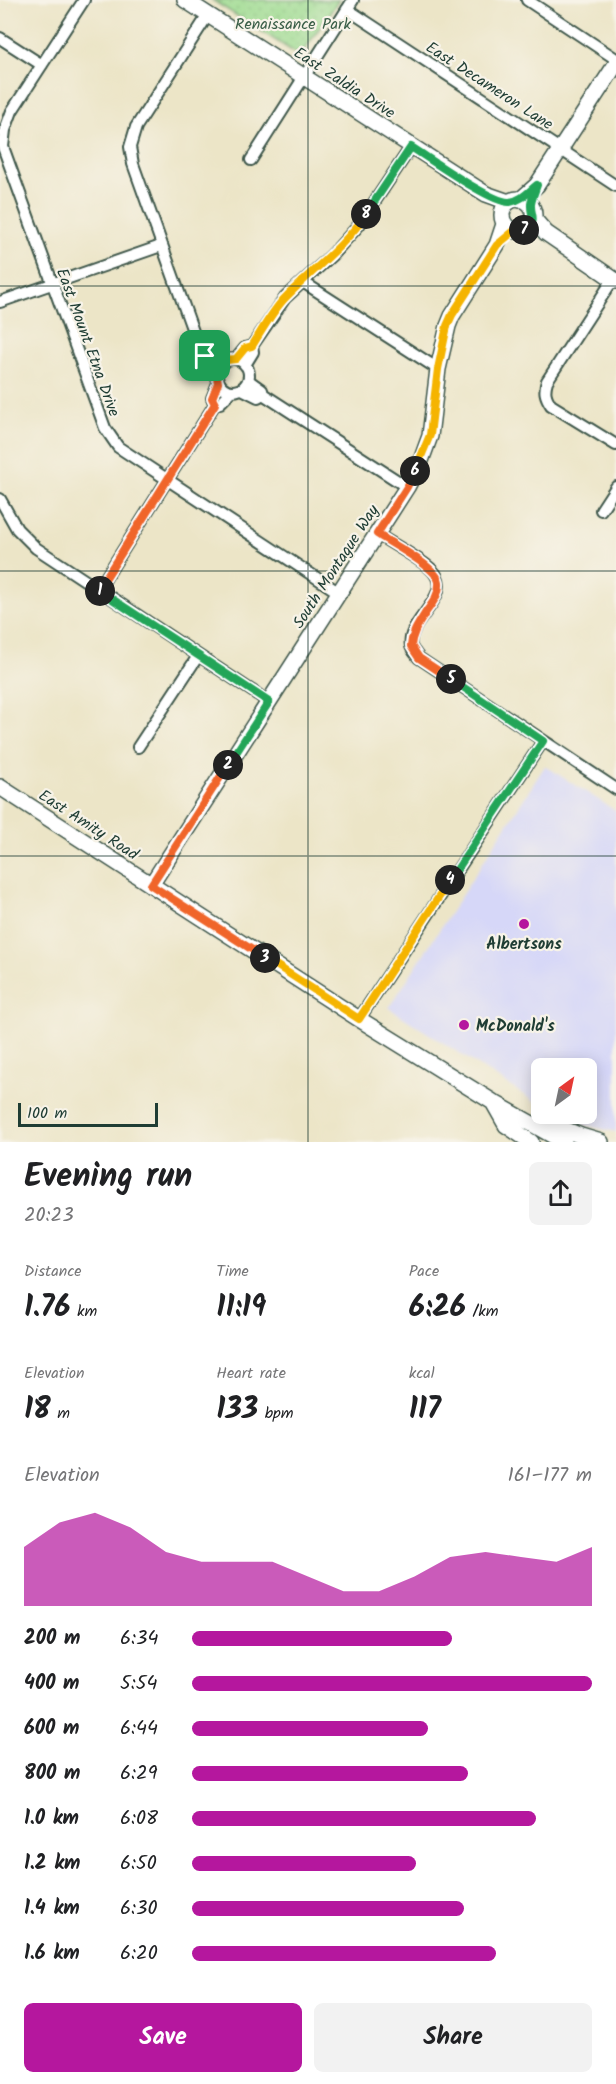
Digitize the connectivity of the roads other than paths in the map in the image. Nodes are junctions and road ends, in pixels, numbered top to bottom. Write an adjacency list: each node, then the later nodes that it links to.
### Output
1 (84, 0): 9 (street)
2 (185, 0): 5 (street, East Zaldia Drive)
3 (526, 0): 7 (street)
4 (350, 5): 10 (street); 12 (street, East Decameron Lane)
5 (208, 15): 10 (street, East Zaldia Drive); 16 (street)
6 (0, 38): 9 (street)
7 (616, 58)
8 (616, 64): 12 (street, South Montague Way)
9 (42, 65): 19 (street, East Mount Etna Drive)
10 (304, 77): 11 (street, East Zaldia Drive); 13 (street)
11 (411, 147): 15 (street, East Zaldia Drive); 18 (street)
12 (560, 149): 14 (street, East Decameron Lane); 15 (street, South Montague Way)
13 (251, 159)
14 (616, 186)
15 (518, 215): 17 (street, East Zaldia Drive); 23 (street, South Montague Way)
16 (161, 246): 19 (street); 21 (street)
17 (615, 279): 27 (street)
18 (303, 282): 22 (street); 23 (street)
19 (53, 284): 20 (street); 28 (street, East Mount Etna Drive)
20 (0, 302)
21 (205, 356): 22 (street); 24 (street)
22 (236, 362): 24 (street); 25 (street)
23 (438, 369): 29 (street, South Montague Way)
24 (217, 378): 25 (street); 26 (street)
25 (241, 387): 26 (street); 29 (street)
26 (215, 404): 28 (street)
27 (616, 445)
28 (167, 480): 34 (street); 35 (street, East Mount Etna Drive)
29 (407, 487): 33 (street, South Montague Way)
30 (616, 487): 32 (street)
31 (0, 499): 34 (street)
32 (601, 510)
33 (377, 534): 35 (street, South Montague Way); 38 (street)
34 (98, 590): 36 (street)
35 (339, 592): 37 (street, South Montague Way)
36 (198, 656): 37 (street); 39 (street)
37 (269, 702): 42 (street, South Montague Way)
38 (543, 741): 41 (street); 43 (street)
39 (138, 747)
40 (0, 787): 42 (street, East Amity Road)
41 (616, 789)
42 (151, 885): 43 (street, East Amity Road)
43 (359, 1019): 44 (street, East Amity Road)
44 (493, 1102): 45 (street, East Amity Road); 46 (street, East Amity Road); 47 (street)
45 (531, 1142)
46 (564, 1142)
47 (601, 1142)

